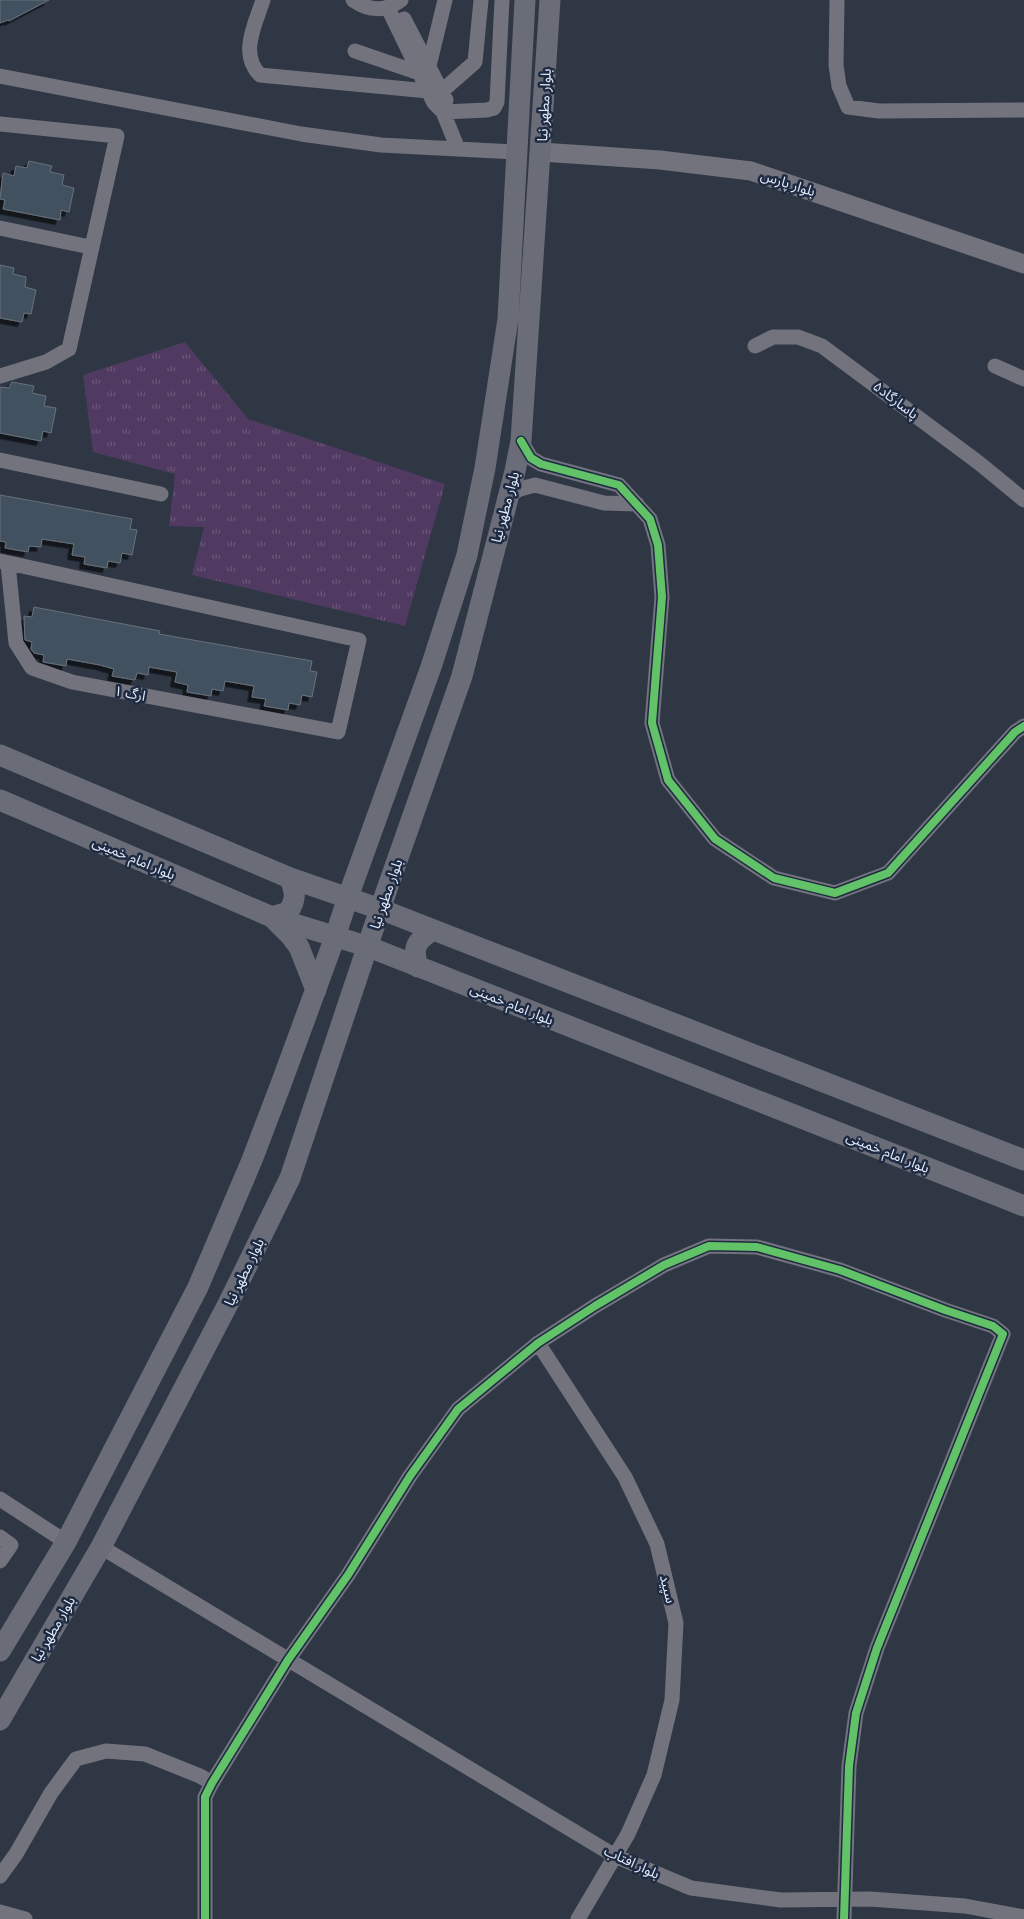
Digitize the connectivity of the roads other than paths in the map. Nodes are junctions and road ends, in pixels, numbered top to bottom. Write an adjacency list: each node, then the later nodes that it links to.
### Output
1 (263, 0): 13 (street)
2 (353, 0): 9 (street)
3 (445, 0): 11 (street)
4 (481, 0): 13 (street)
5 (502, 0): 15 (street)
6 (525, 0): 18 (main road, بلوار مطهر نیا)
7 (550, 0): 19 (main road, بلوار مطهر نیا)
8 (837, 0): 14 (street)
9 (395, 4): 11 (street)
10 (355, 51): 11 (street)
11 (424, 69): 13 (street)
12 (0, 76): 17 (street)
13 (435, 91): 15 (street)
14 (1024, 110)
15 (444, 112): 17 (street)
16 (0, 124): 21 (street)
17 (458, 149): 18 (street)
18 (517, 152): 29 (main road, بلوار مطهر نیا)
19 (541, 152): 22 (street, بلوار پارس); 27 (main road, بلوار مطهر نیا)
20 (0, 228): 21 (street)
21 (90, 247): 25 (street)
22 (1024, 264)
23 (755, 346): 33 (street, پاسارگاد۵)
24 (995, 366): 26 (street)
25 (0, 376)
26 (1024, 379)
27 (520, 440): 30 (main road, بلوار مطهر نیا); 34 (street)
28 (0, 460): 31 (street)
29 (485, 468): 30 (main road); 40 (main road, بلوار مطهر نیا)
30 (515, 470): 32 (main road, بلوار مطهر نیا)
31 (161, 494)
32 (507, 496): 34 (street); 41 (main road, بلوار مطهر نیا)
33 (1024, 500)
34 (637, 504): 36 (street)
35 (4, 563): 35 (street, ارگ ۱)
36 (1024, 726)
37 (0, 755): 39 (main road)
38 (0, 800): 42 (main road, بلوار امام خمینی)
39 (290, 878): 40 (main road); 42 (main road)
40 (348, 898): 41 (main road); 44 (main road, بلوار مطهر نیا)
41 (380, 910): 43 (main road); 45 (main road, بلوار مطهر نیا)
42 (272, 916): 44 (main road, بلوار امام خمینی); 47 (main road)
43 (434, 930): 46 (main road); 48 (main road)
44 (336, 937): 45 (main road, بلوار امام خمینی); 47 (main road, بلوار مطهر نیا)
45 (368, 947): 46 (main road, بلوار امام خمینی); 54 (main road, بلوار مطهر نیا)
46 (418, 967): 49 (main road, بلوار امام خمینی)
47 (316, 990): 52 (main road, بلوار مطهر نیا)
48 (1023, 1155)
49 (1024, 1206)
50 (538, 1343): 57 (street); 60 (street, سپید); 62 (street)
51 (0, 1499): 52 (street)
52 (66, 1542): 56 (main road, بلوار مطهر نیا)
53 (4, 1543): 55 (street)
54 (101, 1547): 57 (street, بلوار افتاب); 58 (main road, بلوار مطهر نیا)
55 (0, 1562)
56 (0, 1651)
57 (288, 1660): 59 (street); 60 (street, بلوار افتاب)
58 (0, 1720)
59 (212, 1783): 61 (street); 66 (street)
60 (615, 1856): 62 (street, بلوار افتاب); 67 (street, سپید)
61 (0, 1876)
62 (844, 1900): 64 (street, بلوار افتاب); 68 (street)
63 (0, 1912): 65 (street)
64 (1024, 1917)
65 (26, 1919)
66 (205, 1919)
67 (578, 1919)
68 (844, 1919)

